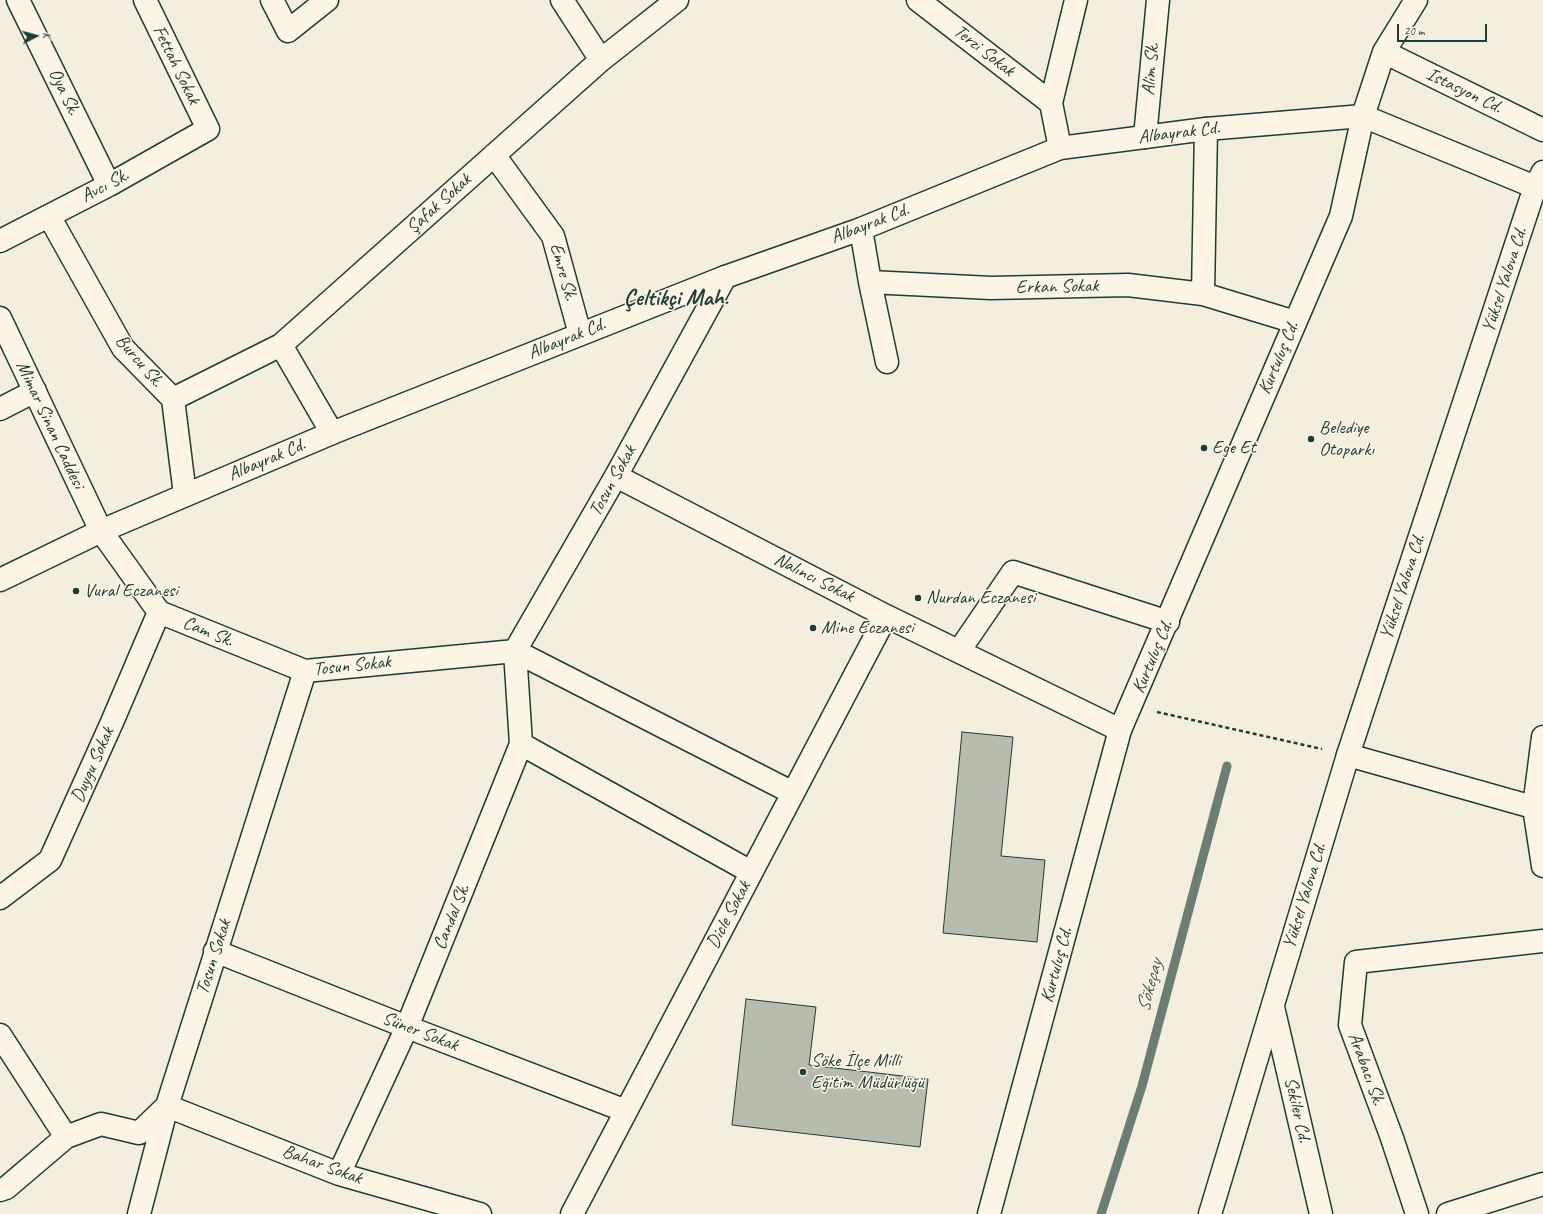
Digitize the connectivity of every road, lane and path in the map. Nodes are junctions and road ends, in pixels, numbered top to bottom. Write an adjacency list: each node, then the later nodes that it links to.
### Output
1 (18, 0): 22 (street, Oya Sk.)
2 (145, 0): 15 (street, Fettah Sokak)
3 (272, 0): 4 (street)
4 (327, 0)
5 (562, 0): 12 (street)
6 (677, 0): 12 (street, Şafak Sokak)
7 (918, 0): 13 (street, Terzi Sokak)
8 (1076, 0): 13 (street)
9 (1158, 0): 18 (street, Alim Sk.)
10 (1415, 0): 11 (street, Kurtuluş Cd.)
11 (1384, 52): 14 (street, Kurtuluş Cd.); 17 (street, Istasyon Cd.)
12 (601, 60): 20 (street, Şafak Sokak)
13 (1051, 103): 19 (street)
14 (1363, 116): 16 (street, Albayrak Cd.); 21 (street); 30 (street, Kurtuluş Cd.)
15 (208, 129): 22 (street, Avcı Sk.)
16 (1206, 129): 18 (street, Albayrak Cd.); 28 (street)
17 (1543, 130)
18 (1145, 137): 19 (street, Albayrak Cd.)
19 (1060, 148): 24 (street, Albayrak Cd.)
20 (494, 155): 31 (street, Emre Sk.); 32 (street, Şafak Sokak)
21 (1539, 180): 52 (street, Yüksel Yalova Cd.)
22 (109, 185): 23 (street, Avcı Sk.)
23 (49, 216): 25 (street, Avcı Sk.); 35 (street, Burcu Sk.)
24 (861, 229): 26 (street, Albayrak Cd.); 27 (street)
25 (0, 241)
26 (725, 278): 31 (street, Albayrak Cd.); 38 (street, Tosun Sokak)
27 (870, 282): 28 (street, Erkan Sokak); 33 (street)
28 (1203, 294): 30 (street, Erkan Sokak)
29 (0, 318): 34 (street, Mimar Sinan Caddesi)
30 (1294, 322): 44 (street, Kurtuluş Cd.)
31 (580, 334): 37 (street, Albayrak Cd.)
32 (281, 345): 35 (street, Burcu Sk.); 37 (street)
33 (887, 362)
34 (35, 391): 36 (street); 40 (street, Mimar Sinan Caddesi)
35 (173, 399): 39 (street)
36 (0, 409)
37 (332, 433): 39 (street, Albayrak Cd.)
38 (616, 476): 43 (street, Nalıncı Sokak); 45 (street, Tosun Sokak)
39 (185, 495): 40 (street, Albayrak Cd.)
40 (101, 531): 41 (street, Albayrak Cd.); 42 (street, Cam Sk.)
41 (0, 580)
42 (159, 612): 47 (street, Cam Sk.); 57 (street, Duygu Sokak)
43 (886, 616): 46 (street, Nalıncı Sokak); 53 (street, Dicle Sokak)
44 (1168, 622): 46 (street); 48 (street, Kurtuluş Cd.)
45 (515, 651): 47 (street, Tosun Sokak); 51 (street, Candal Sk.); 53 (street)
46 (959, 651): 49 (street, Nalıncı Sokak)
47 (305, 671): 59 (street, Tosun Sokak)
48 (1131, 707): 49 (street, Kurtuluş Cd.); 52 (path)
49 (1120, 730): 72 (street, Kurtuluş Cd.)
50 (1543, 737): 54 (street)
51 (521, 744): 56 (street); 61 (street, Candal Sk.)
52 (1348, 755): 54 (street); 60 (street, Yüksel Yalova Cd.)
53 (793, 793): 56 (street, Dicle Sokak)
54 (1539, 808): 55 (street)
55 (1543, 866)
56 (752, 872): 64 (street, Dicle Sokak)
57 (0, 898)
58 (1543, 941): 75 (street, Arabacı Sk.)
59 (215, 951): 61 (street, Süner Sokak); 63 (street, Tosun Sokak)
60 (1272, 1006): 73 (street, Yüksel Yalova Cd.); 74 (street, Sekiler Cd.)
61 (407, 1027): 64 (street, Süner Sokak); 66 (street, Candal Sk.)
62 (0, 1035): 65 (street)
63 (167, 1106): 65 (street); 66 (street, Bahar Sokak); 69 (street, Tosun Sokak)
64 (626, 1111): 71 (street, Dicle Sokak)
65 (66, 1138): 68 (street)
66 (339, 1174): 70 (street, Bahar Sokak)
67 (1543, 1184): 76 (street)
68 (0, 1190)
69 (139, 1214)
70 (480, 1214)
71 (572, 1214)
72 (989, 1214)
73 (1210, 1214)
74 (1321, 1214)
75 (1417, 1214)
76 (1448, 1214)

